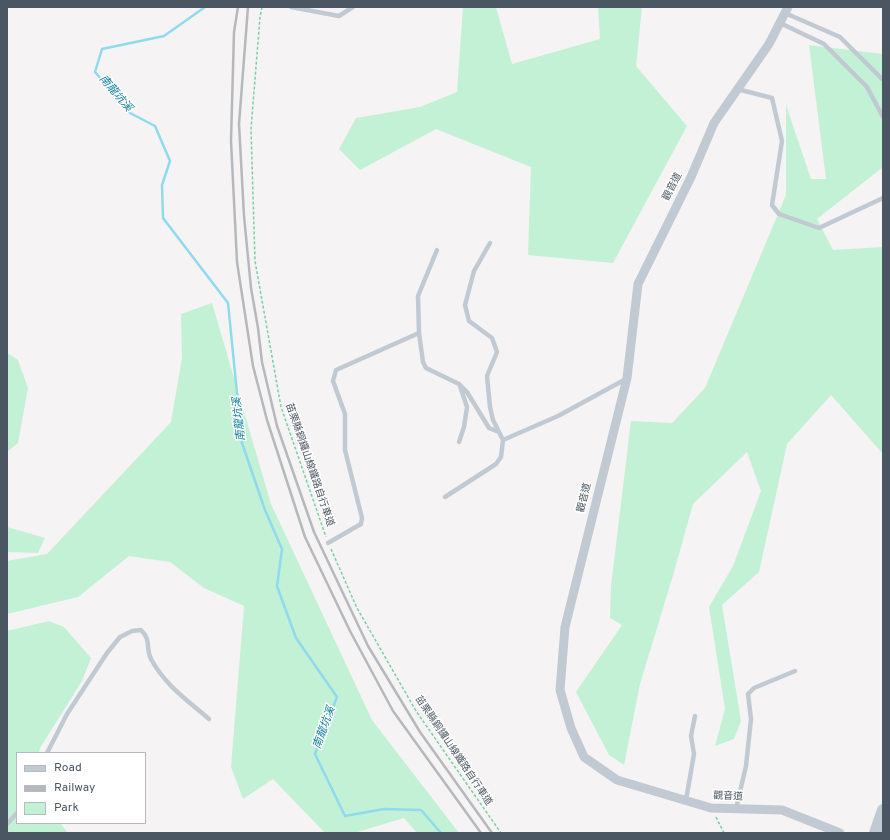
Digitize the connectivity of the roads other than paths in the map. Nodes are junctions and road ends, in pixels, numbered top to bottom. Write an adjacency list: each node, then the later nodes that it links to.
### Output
1 (291, 7): 2 (lane)
2 (353, 7)
3 (786, 10): 4 (street, 觀音道); 5 (lane)
4 (780, 23): 6 (street, 觀音道); 7 (lane)
5 (883, 80)
6 (737, 89): 8 (lane); 12 (street, 觀音道)
7 (883, 117)
8 (883, 198)
9 (490, 243): 14 (lane)
10 (437, 250): 11 (lane)
11 (419, 333): 13 (lane); 18 (lane)
12 (627, 378): 15 (lane); 23 (street, 觀音道)
13 (459, 384): 14 (lane); 16 (lane)
14 (499, 432): 15 (lane)
15 (503, 440): 17 (lane)
16 (459, 442)
17 (445, 497)
18 (328, 543)
19 (795, 672): 24 (lane)
20 (694, 716): 23 (lane)
21 (209, 719): 22 (lane)
22 (48, 752)
23 (686, 800): 24 (street, 觀音道)
24 (736, 809): 28 (street, 觀音道)
25 (883, 810): 29 (street)
26 (16, 814): 27 (lane)
27 (7, 824)
28 (840, 833)
29 (875, 833)

